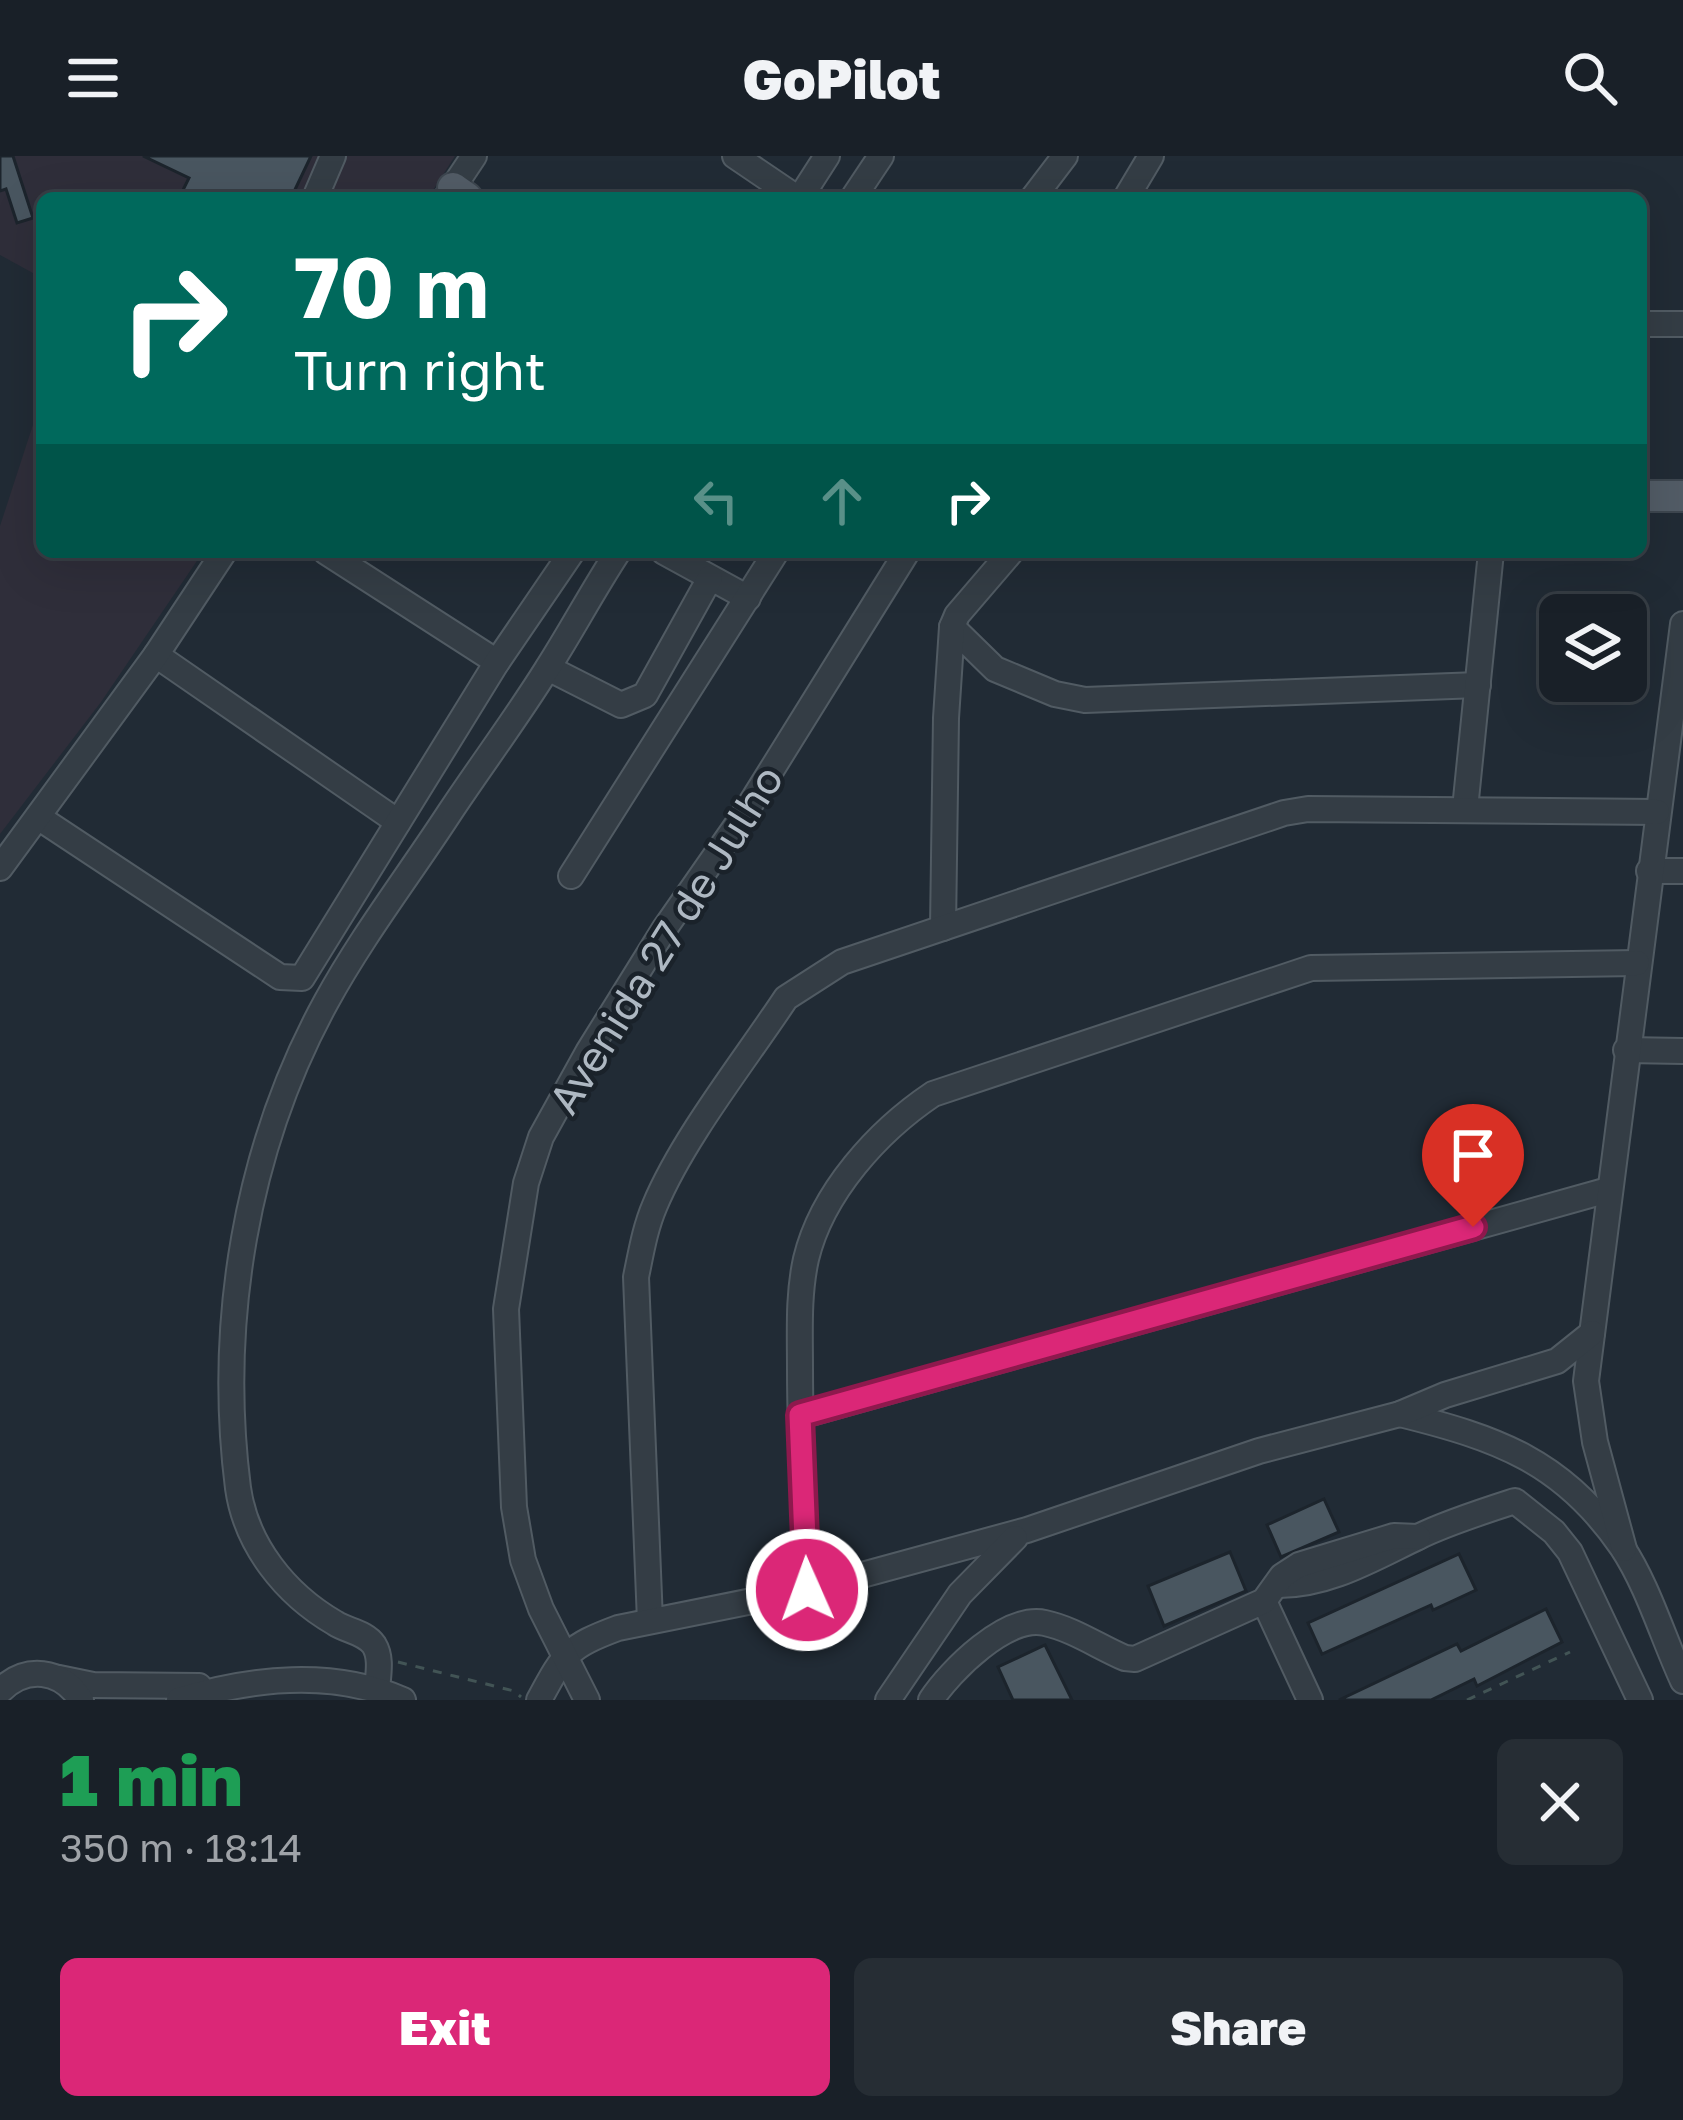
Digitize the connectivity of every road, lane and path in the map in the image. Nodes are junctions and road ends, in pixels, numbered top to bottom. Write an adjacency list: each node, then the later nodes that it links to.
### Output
1 (333, 156): 8 (street)
2 (474, 156): 9 (street)
3 (735, 156): 10 (street)
4 (827, 156): 11 (street)
5 (880, 156): 12 (street)
6 (1065, 156): 13 (street)
7 (1151, 156): 14 (street)
8 (318, 192)
9 (456, 192)
10 (789, 192)
11 (802, 192)
12 (857, 192)
13 (1038, 192)
14 (1130, 192)
15 (1647, 324): 16 (street)
16 (1683, 324)
17 (1647, 496): 18 (main road)
18 (1683, 496)
19 (220, 558): 32 (street)
20 (335, 558): 33 (street)
21 (568, 558): 33 (street)
22 (614, 558): 34 (street)
23 (675, 558): 28 (street)
24 (772, 558): 29 (street)
25 (904, 558): 67 (street, Avenida 27 de Julho)
26 (1006, 558): 31 (street)
27 (1490, 558): 35 (street)
28 (710, 578): 29 (street); 34 (street)
29 (748, 598): 44 (street)
30 (1683, 625): 36 (street)
31 (952, 627): 35 (street); 45 (street)
32 (156, 655): 39 (street); 40 (street)
33 (497, 662): 40 (street)
34 (548, 668): 68 (street)
35 (1478, 685): 37 (street)
36 (1678, 692): 38 (street)
37 (1465, 809): 38 (street); 45 (street)
38 (1657, 812): 42 (street)
39 (38, 817): 40 (street); 41 (street)
40 (398, 821)
41 (0, 868)
42 (1649, 871): 43 (street); 46 (street)
43 (1683, 871)
44 (571, 876)
45 (943, 928): 65 (street)
46 (1637, 963): 47 (street); 55 (street)
47 (1626, 1050): 48 (street); 49 (street)
48 (1683, 1052)
49 (1608, 1190): 50 (street); 55 (street)
50 (1592, 1333): 51 (street); 52 (street)
51 (1557, 1361): 52 (street); 53 (street)
52 (1586, 1381): 58 (street)
53 (1470, 1388): 54 (street); 56 (street)
54 (1400, 1414): 56 (street); 61 (street)
55 (800, 1415): 63 (street)
56 (1470, 1432): 57 (street)
57 (1547, 1467): 59 (street); 60 (street)
58 (1608, 1483): 59 (street); 62 (street)
59 (1580, 1496): 62 (street)
60 (1515, 1501): 64 (street); 85 (street)
61 (1027, 1530): 63 (street); 81 (street)
62 (1624, 1549): 71 (street)
63 (807, 1590): 65 (street)
64 (1271, 1593): 82 (street); 83 (street)
65 (650, 1621): 67 (street)
66 (1570, 1652): 84 (path)
67 (564, 1654): 79 (street); 80 (street, Avenida 27 de Julho)
68 (379, 1658): 73 (street); 78 (path)
69 (0, 1665): 70 (street)
70 (46, 1676): 72 (street); 74 (street); 75 (street)
71 (1683, 1681)
72 (219, 1687): 73 (street); 76 (street)
73 (376, 1690): 77 (street)
74 (0, 1691)
75 (81, 1700)
76 (179, 1700)
77 (404, 1700)
78 (525, 1700)
79 (539, 1700)
80 (587, 1700)
81 (889, 1700)
82 (931, 1700)
83 (1310, 1700)
84 (1467, 1700)
85 (1640, 1700)

